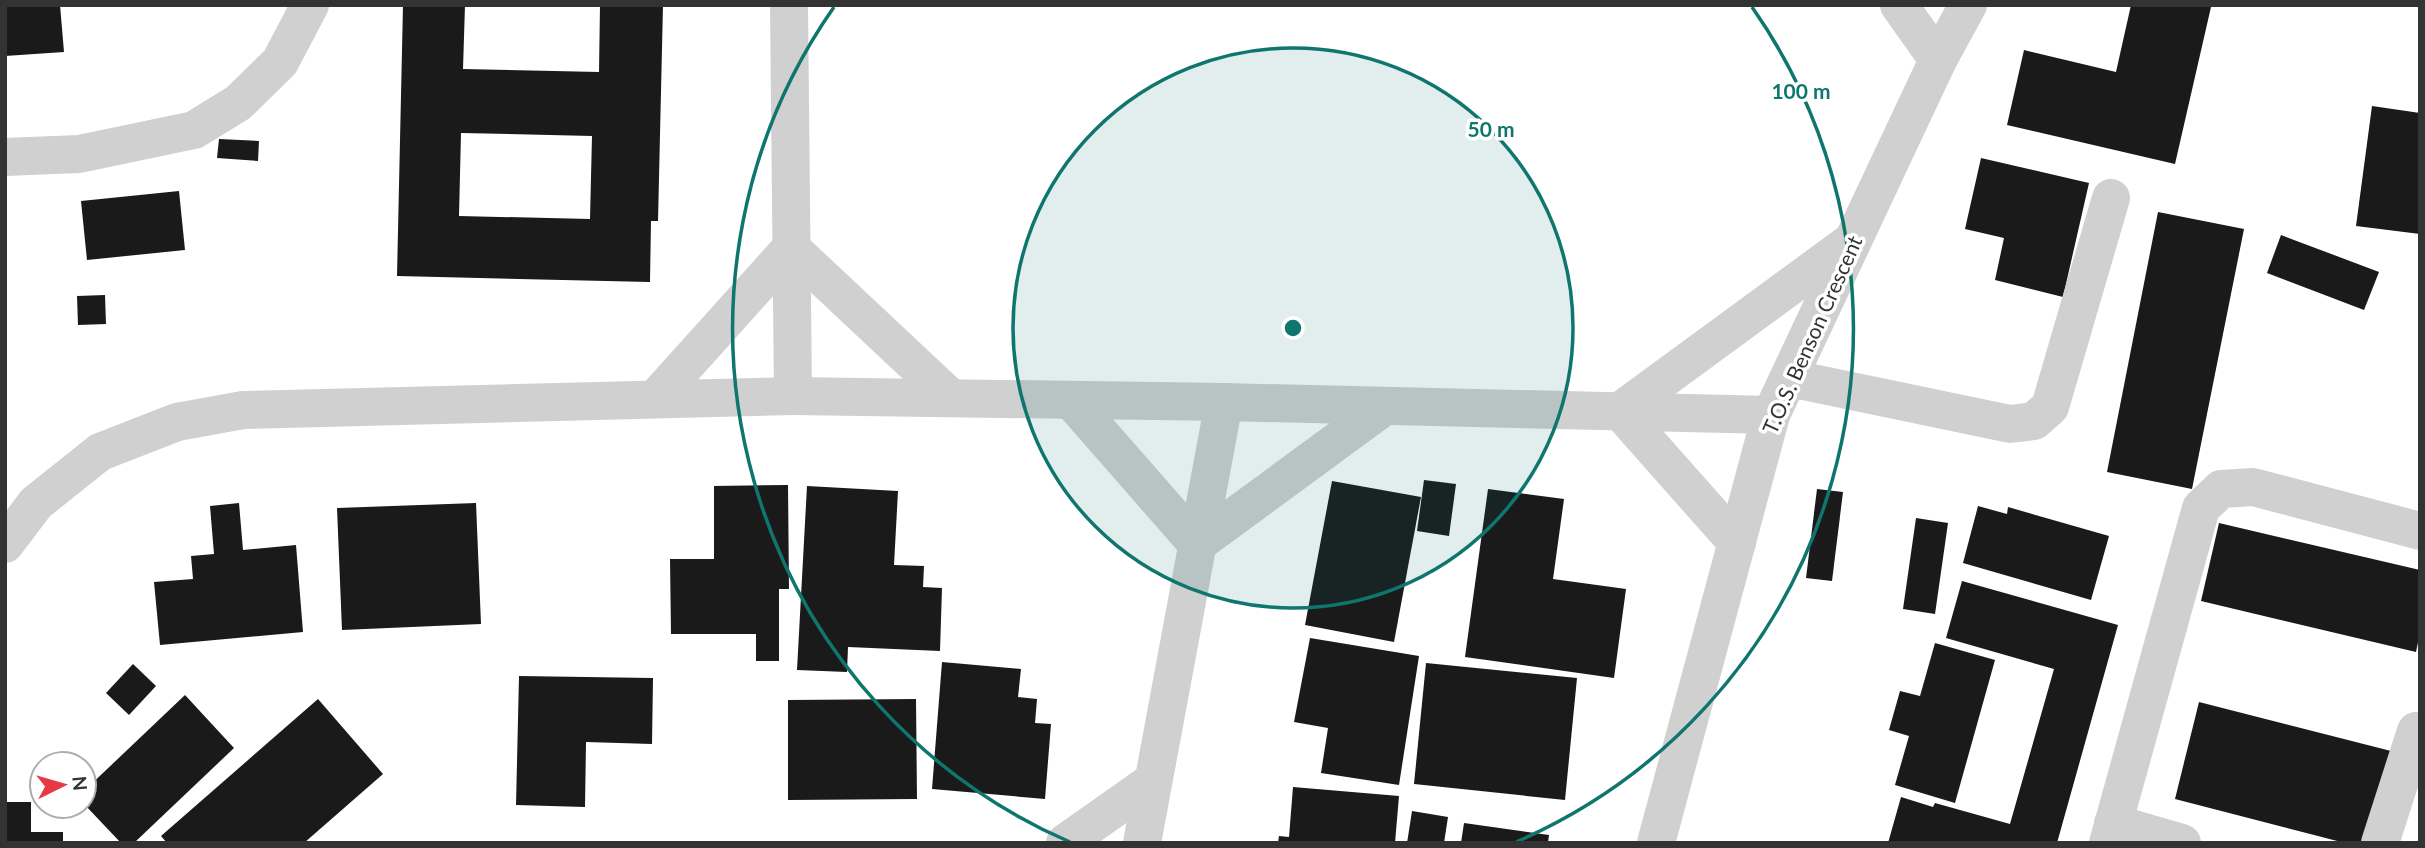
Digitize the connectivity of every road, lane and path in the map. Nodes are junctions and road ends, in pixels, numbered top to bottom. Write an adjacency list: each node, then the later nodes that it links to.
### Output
1 (310, 5): 6 (street)
2 (789, 5): 9 (street)
3 (1899, 5): 5 (street)
4 (1968, 5): 5 (street, T.O.S. Benson Crescent)
5 (1938, 60): 8 (street, T.O.S. Benson Crescent)
6 (5, 156)
7 (2111, 198): 10 (street)
8 (1856, 238): 10 (street, T.O.S. Benson Crescent); 17 (street)
9 (791, 248): 11 (street); 12 (street); 13 (street)
10 (1789, 378): 18 (street, T.O.S. Benson Crescent)
11 (793, 396): 12 (street); 13 (street)
12 (951, 398): 14 (street)
13 (654, 399): 21 (street)
14 (1071, 400): 15 (street); 22 (street)
15 (1224, 402): 16 (street); 22 (street)
16 (1385, 406): 17 (street); 22 (street)
17 (1620, 411): 18 (street); 20 (street)
18 (1772, 415): 20 (street, T.O.S. Benson Crescent)
19 (2420, 531): 25 (street)
20 (1737, 543): 26 (street, T.O.S. Benson Crescent)
21 (5, 544)
22 (1197, 544): 24 (street)
23 (2416, 731): 30 (street)
24 (1153, 781): 27 (street); 28 (street)
25 (2111, 833): 29 (street)
26 (1662, 838)
27 (1065, 843)
28 (1142, 843)
29 (2182, 843)
30 (2380, 843)

